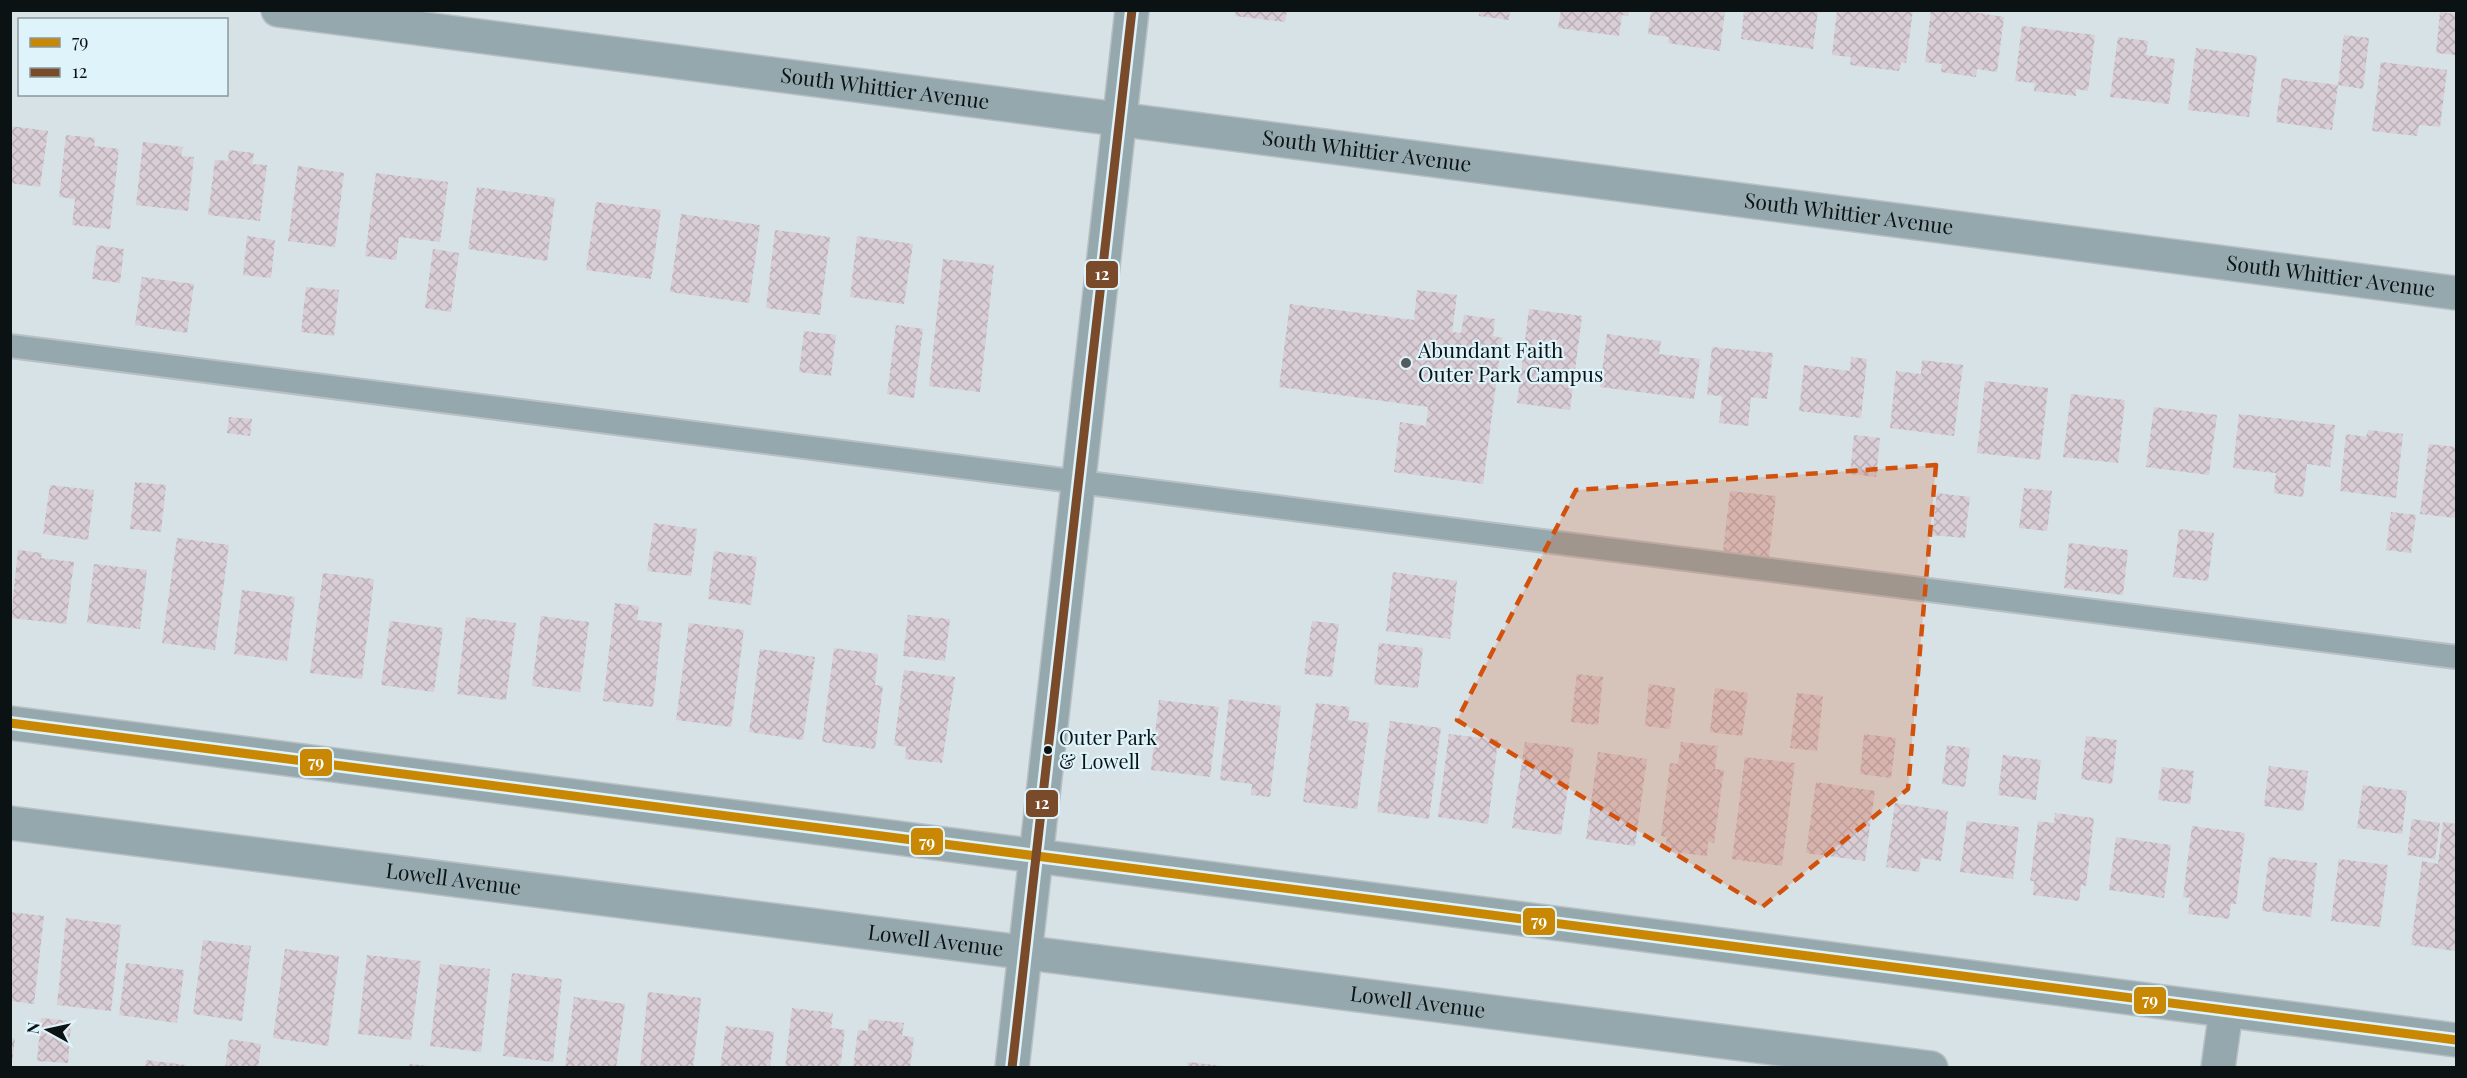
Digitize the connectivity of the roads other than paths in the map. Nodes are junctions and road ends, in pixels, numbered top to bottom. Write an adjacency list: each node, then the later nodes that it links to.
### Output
1 (278, 10): 3 (street, South Whittier Avenue)
2 (1132, 10): 3 (street)
3 (1120, 118): 4 (street, South Whittier Avenue); 6 (street)
4 (2457, 293)
5 (10, 346): 6 (lane)
6 (1079, 481): 7 (lane); 10 (street)
7 (2457, 657)
8 (10, 723): 10 (street)
9 (10, 823): 11 (street, Lowell Avenue)
10 (1035, 856): 11 (street); 12 (street)
11 (1024, 951): 14 (street); 15 (street, Lowell Avenue)
12 (2226, 1011): 13 (street); 16 (street)
13 (2457, 1040)
14 (1012, 1068)
15 (1931, 1068)
16 (2218, 1068)

